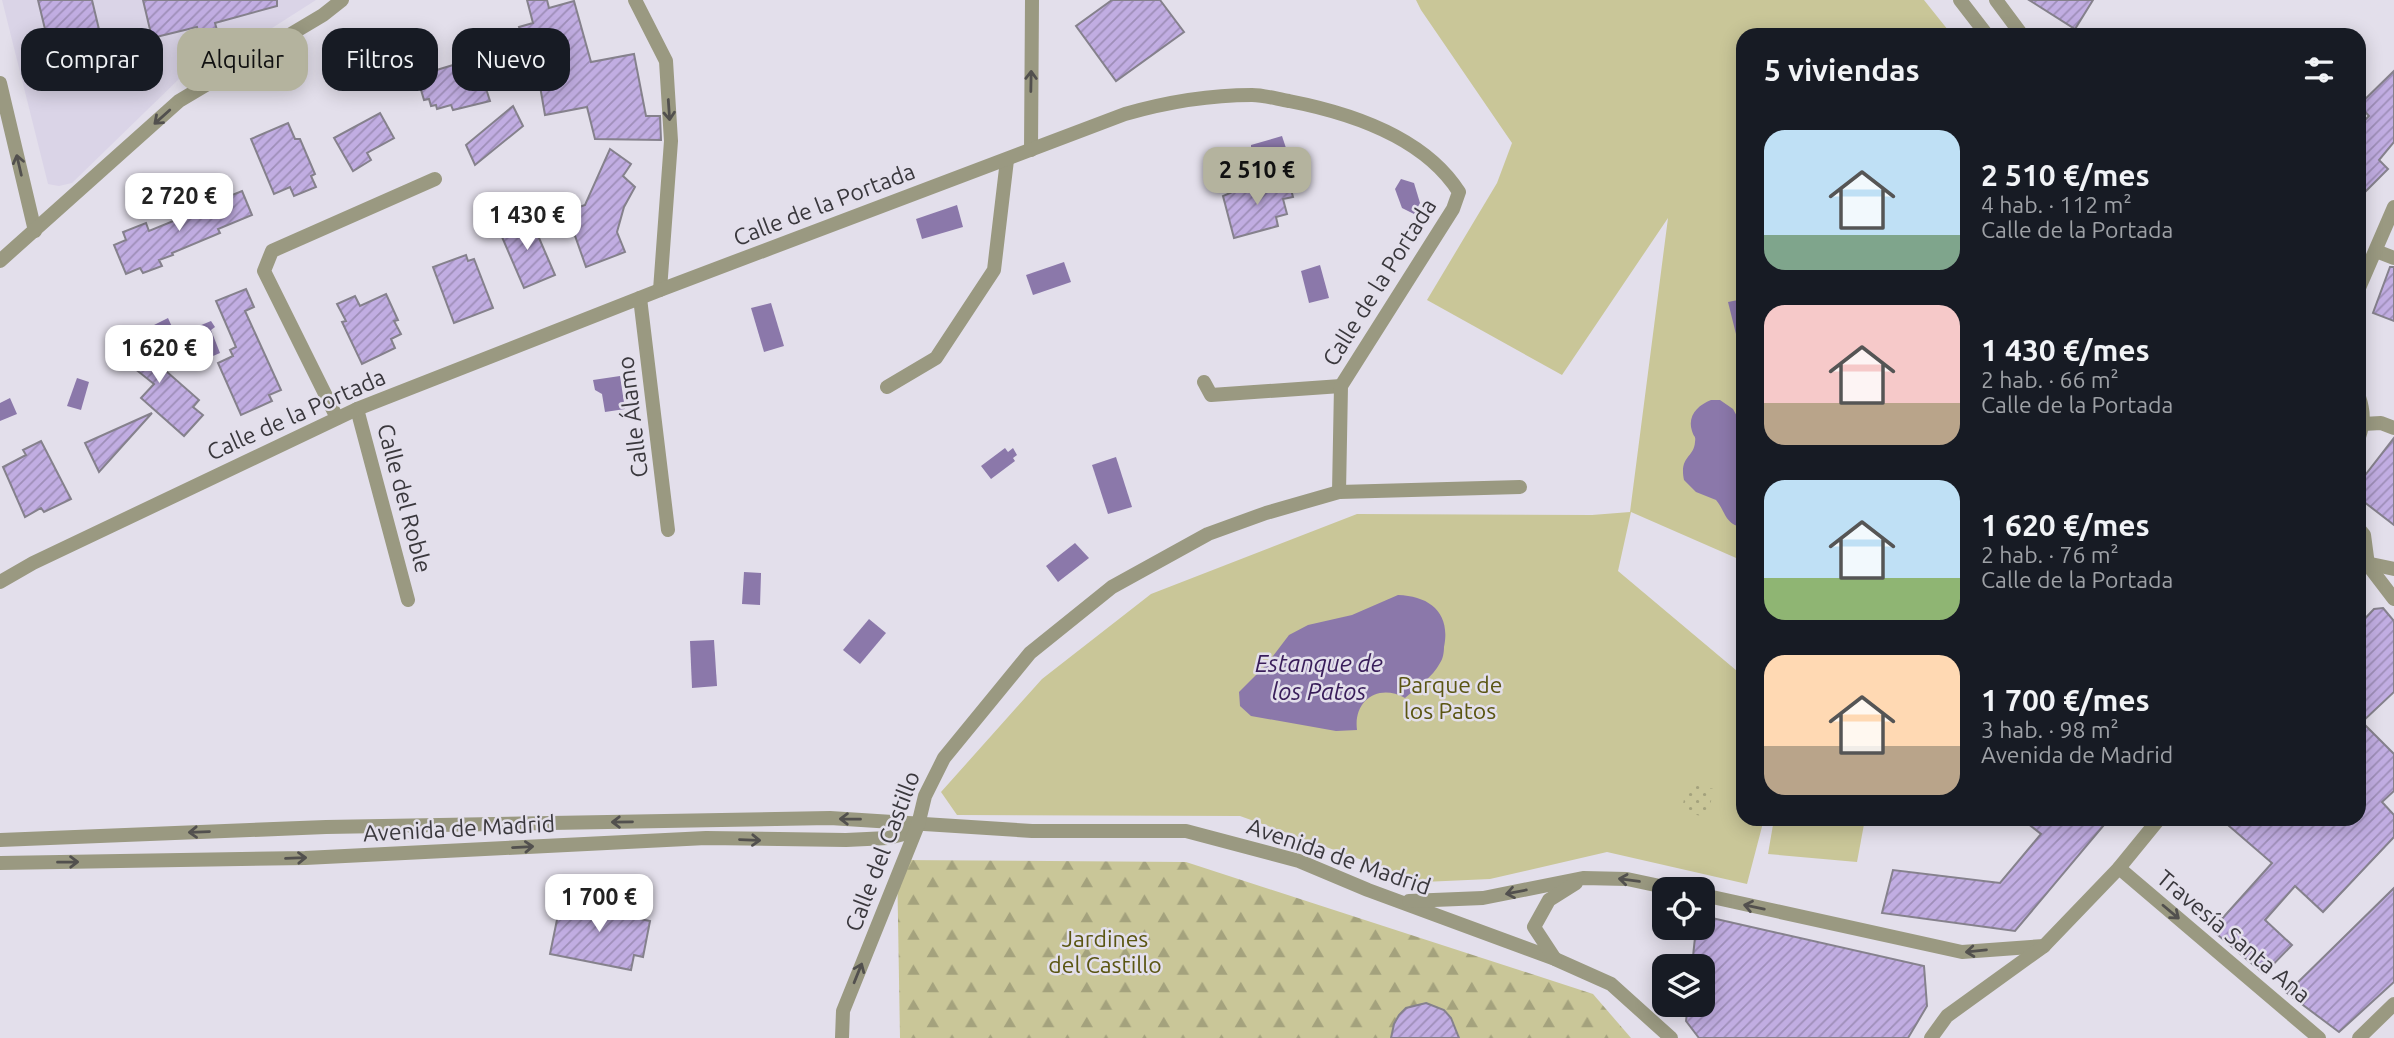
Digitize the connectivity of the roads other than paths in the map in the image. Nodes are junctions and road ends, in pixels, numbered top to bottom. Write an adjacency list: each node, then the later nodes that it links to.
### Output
1 (342, 0): 13 (street, one-way to 13)
2 (635, 0): 18 (street, one-way to 18)
3 (1032, 0): 9 (street, one-way to 3)
4 (1959, 0): 6 (street)
5 (2001, 3): 7 (street)
6 (1981, 28)
7 (2017, 28)
8 (0, 83): 13 (street, one-way to 8)
9 (1031, 150): 10 (street, Calle de la Portada); 21 (street, Calle de la Portada)
10 (1007, 160): 18 (street, Calle de la Portada); 22 (street)
11 (435, 179): 24 (street)
12 (2394, 207): 14 (street)
13 (35, 231): 16 (street)
14 (2376, 251): 15 (street); 17 (street)
15 (2394, 258)
16 (0, 261)
17 (2366, 273)
18 (660, 290): 19 (street, Calle de la Portada)
19 (640, 298): 23 (street, Calle de la Portada); 29 (street, Calle Álamo)
20 (1203, 382): 21 (street, Calle de la Portada)
21 (1341, 386): 28 (street, Calle de la Portada)
22 (887, 387)
23 (357, 408): 24 (street, Calle de la Portada); 35 (street, Calle del Roble)
24 (337, 418): 33 (street, Calle de la Portada)
25 (2387, 426): 26 (street)
26 (2366, 430)
27 (1520, 487): 28 (street, Calle del Castillo)
28 (1339, 492): 36 (street, Calle del Castillo)
29 (668, 530)
30 (2366, 566): 31 (street)
31 (2394, 569)
32 (2366, 570): 34 (street)
33 (0, 582)
34 (2394, 599)
35 (408, 600)
36 (918, 825): 38 (street, Avenida de Madrid, one-way to 38); 39 (street, Avenida de Madrid, one-way to 36); 44 (street, Avenida de Madrid); 48 (street, Calle del Castillo, one-way to 36)
37 (2153, 826): 40 (street)
38 (0, 840)
39 (0, 863)
40 (2119, 868): 45 (street); 51 (street, Travesía Santa Ana, one-way to 51)
41 (1583, 878): 42 (street, one-way to 41); 44 (street, one-way to 44); 46 (street)
42 (1652, 884)
43 (1715, 898): 45 (street, one-way to 43)
44 (1401, 901): 46 (street, Avenida de Madrid)
45 (2045, 946): 50 (street)
46 (1555, 959): 49 (street, Avenida de Madrid)
47 (2394, 1003): 52 (street)
48 (842, 1038)
49 (1671, 1038)
50 (1931, 1038)
51 (2319, 1038)
52 (2359, 1038)

